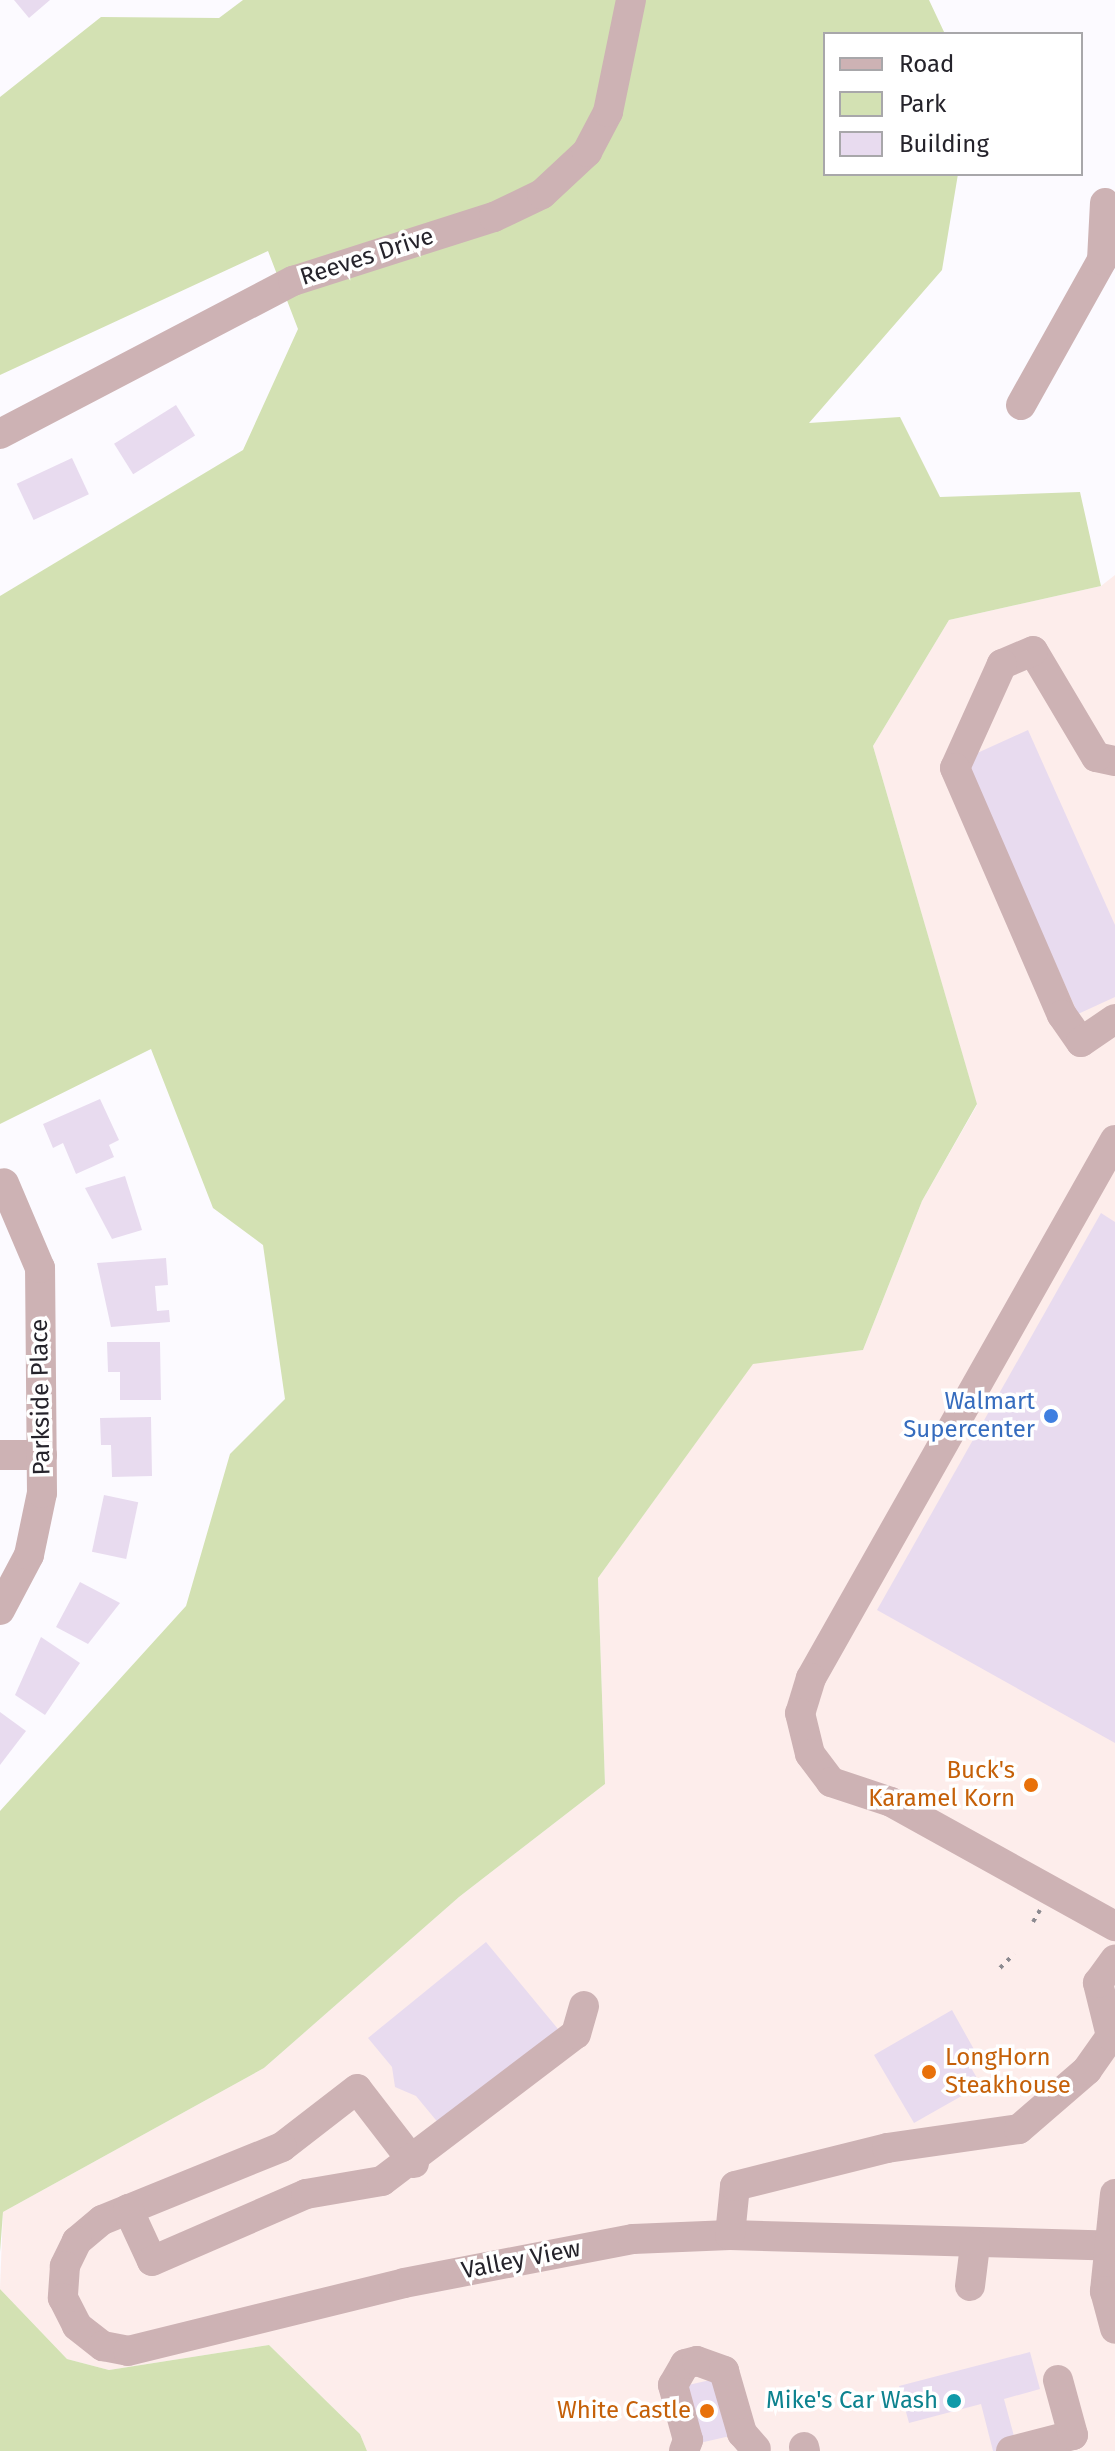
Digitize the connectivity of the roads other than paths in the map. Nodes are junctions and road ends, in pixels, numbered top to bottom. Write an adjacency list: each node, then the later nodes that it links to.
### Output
1 (631, 0): 4 (street, Reeves Drive)
2 (1107, 202): 3 (street)
3 (1021, 405)
4 (0, 434)
5 (1115, 761): 6 (street)
6 (1115, 1019)
7 (1115, 1140): 12 (street)
8 (4, 1183): 10 (street, Parkside Place)
9 (0, 1455): 10 (street)
10 (42, 1455): 11 (street, Parkside Place)
11 (0, 1610)
12 (1115, 1926)
13 (1115, 1960): 18 (street)
14 (584, 2006): 15 (street)
15 (414, 2163): 17 (street); 17 (street)
16 (1115, 2194): 20 (street)
17 (115, 2214): 18 (street, Valley View)
18 (730, 2235): 19 (street, Valley View)
19 (975, 2245): 20 (street, Valley View); 21 (street)
20 (1110, 2246): 22 (street)
21 (970, 2286)
22 (1115, 2329)
23 (1058, 2380): 26 (street)
24 (756, 2449): 25 (street)
25 (684, 2451)
26 (1011, 2451)

